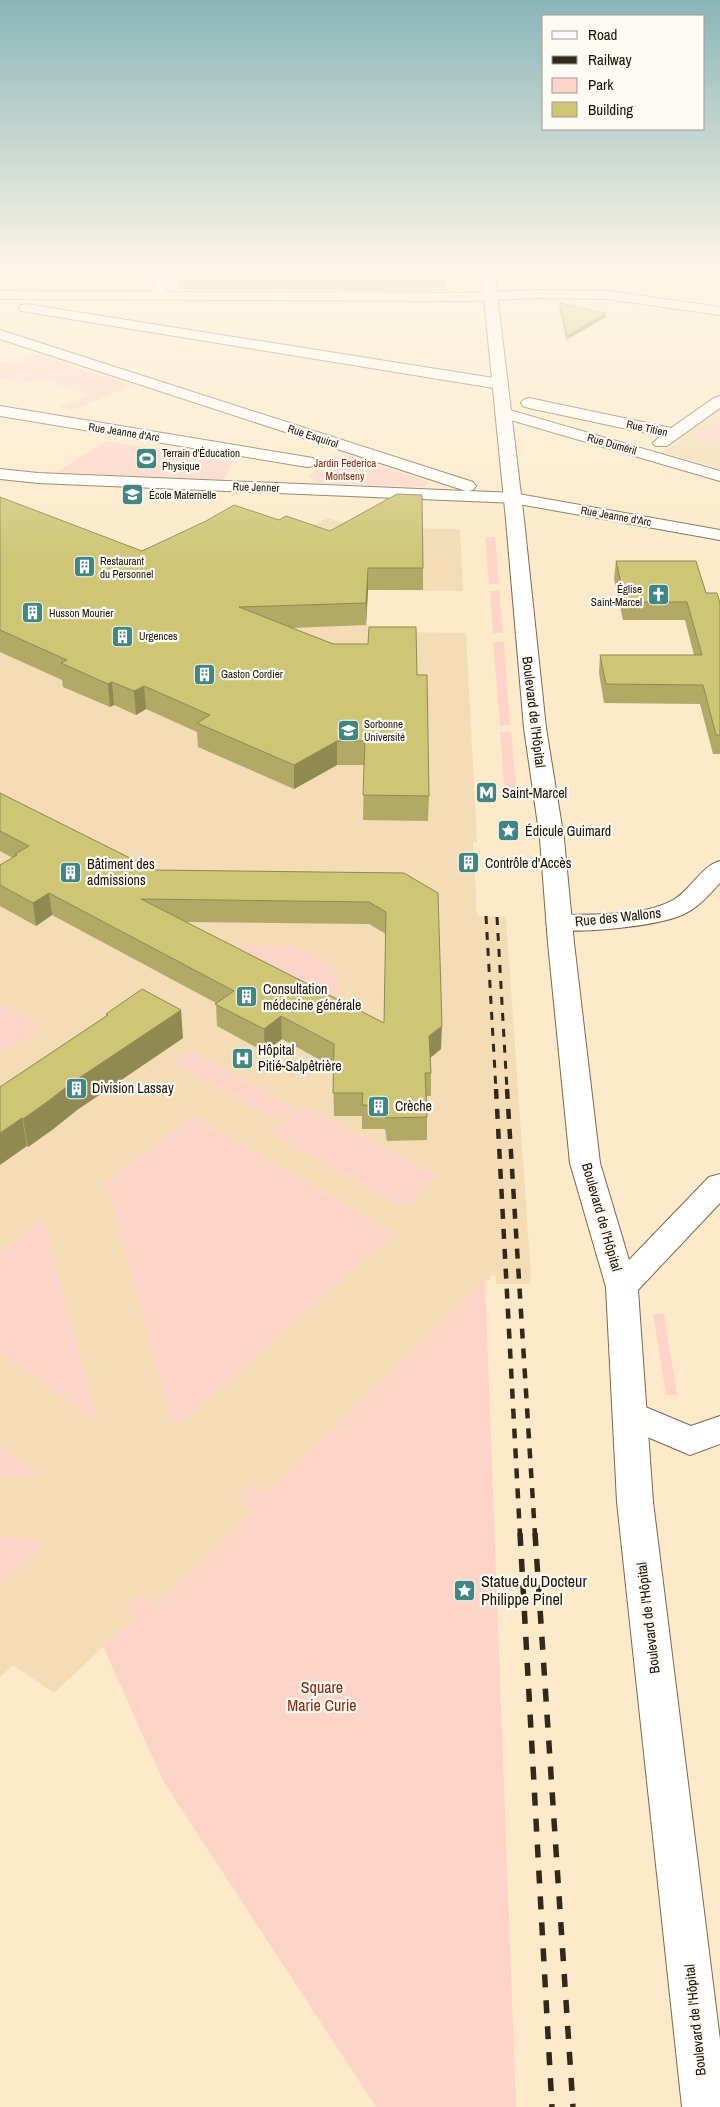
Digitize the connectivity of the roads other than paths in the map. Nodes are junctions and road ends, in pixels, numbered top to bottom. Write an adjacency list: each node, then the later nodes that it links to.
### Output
1 (100, 366): 8 (street, Rue Esquirol)
2 (333, 366): 4 (street)
3 (498, 366): 4 (street, Boulevard de l'Hôpital)
4 (502, 398): 7 (street, Rue Titien); 9 (street, Rue Duméril); 14 (street, Boulevard de l'Hôpital)
5 (720, 401): 7 (street)
6 (0, 411): 10 (street, Rue Jeanne d'Arc)
7 (674, 434): 9 (street)
8 (341, 444): 10 (street); 14 (street, Rue Esquirol)
9 (645, 454): 12 (street, Rue Duméril)
10 (307, 462): 13 (street)
11 (0, 474): 13 (street, Rue Jenner)
12 (720, 476)
13 (286, 488): 14 (street, Rue Jenner)
14 (513, 498): 15 (street, Rue Jeanne d'Arc); 17 (street, Boulevard de l'Hôpital)
15 (720, 534)
16 (720, 868): 17 (street, Rue des Wallons)
17 (559, 923): 19 (street, Boulevard de l'Hôpital)
18 (720, 1184): 19 (street)
19 (622, 1287): 20 (street, Boulevard de l'Hôpital)
20 (631, 1415): 21 (street); 22 (street, Boulevard de l'Hôpital)
21 (720, 1430)
22 (705, 2107)

